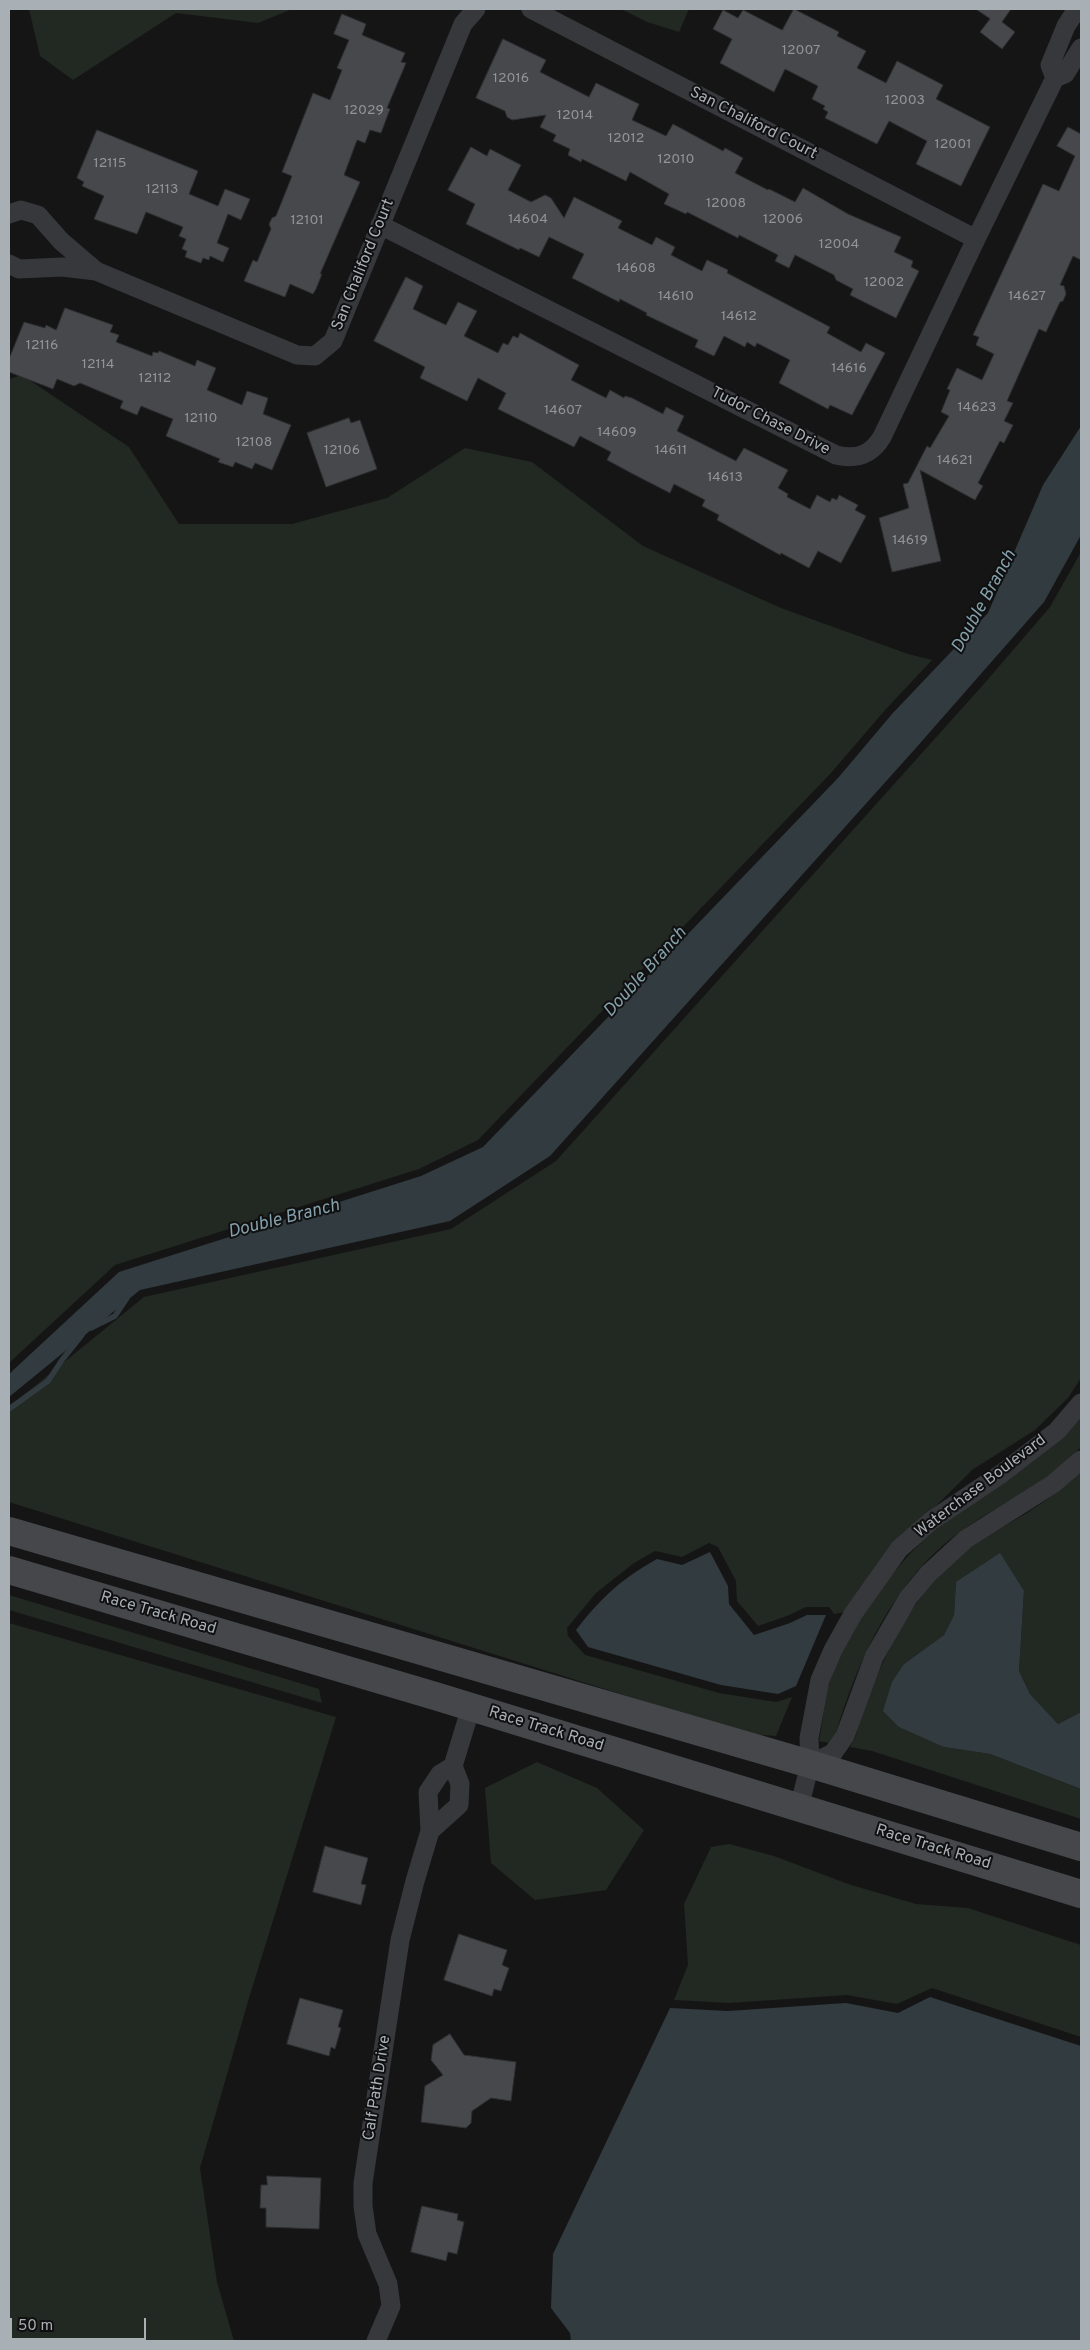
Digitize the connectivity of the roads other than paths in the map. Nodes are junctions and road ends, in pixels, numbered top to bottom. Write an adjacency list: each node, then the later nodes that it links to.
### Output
1 (476, 9): 7 (street, San Chaliford Court)
2 (531, 9): 8 (street, San Chaliford Court)
3 (1077, 9): 5 (street, Tudor Chase Drive)
4 (1081, 48): 5 (street, Tudor Chase Drive)
5 (1055, 78): 8 (street, Tudor Chase Drive)
6 (9, 214): 10 (street, San Chaliford Court)
7 (380, 225): 8 (street, Tudor Chase Drive); 10 (street, San Chaliford Court)
8 (976, 239)
9 (9, 264): 10 (street, San Chaliford Court)
10 (96, 271)
11 (1081, 1403): 18 (street, Waterchase Boulevard)
12 (1081, 1460): 18 (street, Waterchase Boulevard)
13 (9, 1531): 14 (main road)
14 (80, 1552): 16 (main road); 18 (main road)
15 (9, 1570): 16 (main road, Race Track Road)
16 (70, 1588): 17 (main road, Race Track Road)
17 (471, 1707): 19 (street); 20 (main road, Race Track Road)
18 (810, 1764): 20 (street, Waterchase Boulevard); 22 (main road)
19 (453, 1766): 21 (street, Calf Path Drive); 21 (street)
20 (799, 1808): 23 (main road, Race Track Road)
21 (430, 1831): 24 (street, Calf Path Drive)
22 (1081, 1847)
23 (1081, 1894)
24 (376, 2341)

